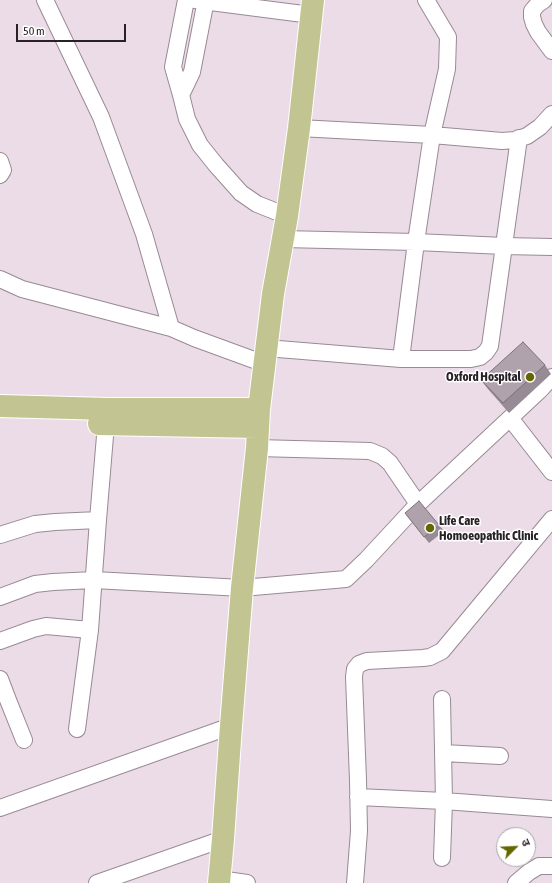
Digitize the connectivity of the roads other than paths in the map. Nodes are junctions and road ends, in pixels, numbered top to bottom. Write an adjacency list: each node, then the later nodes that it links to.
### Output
1 (46, 0): 21 (street)
2 (186, 0): 8 (street)
3 (426, 0): 11 (street)
4 (544, 0): 7 (street)
5 (202, 1): 6 (street); 8 (street)
6 (312, 8): 10 (main road)
7 (552, 51)
8 (182, 95): 15 (street)
9 (552, 114): 12 (street)
10 (299, 128): 11 (street); 15 (main road)
11 (432, 135): 12 (street); 17 (street)
12 (519, 138): 18 (street)
13 (0, 160): 14 (street)
14 (0, 175)
15 (286, 216): 16 (main road)
16 (282, 239): 17 (street); 22 (main road)
17 (416, 242): 18 (street); 23 (street)
18 (504, 246): 19 (street); 23 (street)
19 (552, 247)
20 (0, 279): 21 (street)
21 (171, 328): 22 (street)
22 (265, 356): 23 (street); 29 (main road)
23 (401, 359)
24 (552, 377): 26 (street)
25 (0, 406): 29 (main road)
26 (510, 418): 30 (street); 31 (street)
27 (0, 421): 28 (main road)
28 (106, 424): 29 (main road); 33 (street)
29 (258, 428): 31 (street); 36 (main road)
30 (552, 472)
31 (418, 504): 36 (street)
32 (552, 519): 48 (street)
33 (98, 520): 34 (street); 35 (street)
34 (0, 535)
35 (94, 580): 36 (street); 37 (street); 38 (street)
36 (242, 588): 43 (main road)
37 (0, 597)
38 (90, 630): 39 (street); 44 (street)
39 (0, 641)
40 (0, 679): 42 (street)
41 (442, 699): 46 (street)
42 (4, 702): 45 (street)
43 (231, 726): 50 (street); 52 (main road)
44 (77, 729)
45 (24, 740)
46 (443, 753): 47 (street); 49 (street)
47 (500, 756)
48 (358, 798): 49 (street); 58 (street)
49 (444, 802): 51 (street); 53 (street)
50 (0, 808)
51 (552, 809)
52 (223, 839): 55 (main road); 56 (street)
53 (442, 858)
54 (552, 866): 59 (street)
55 (219, 881): 57 (street)
56 (96, 883)
57 (247, 883)
58 (355, 883)
59 (516, 883)

